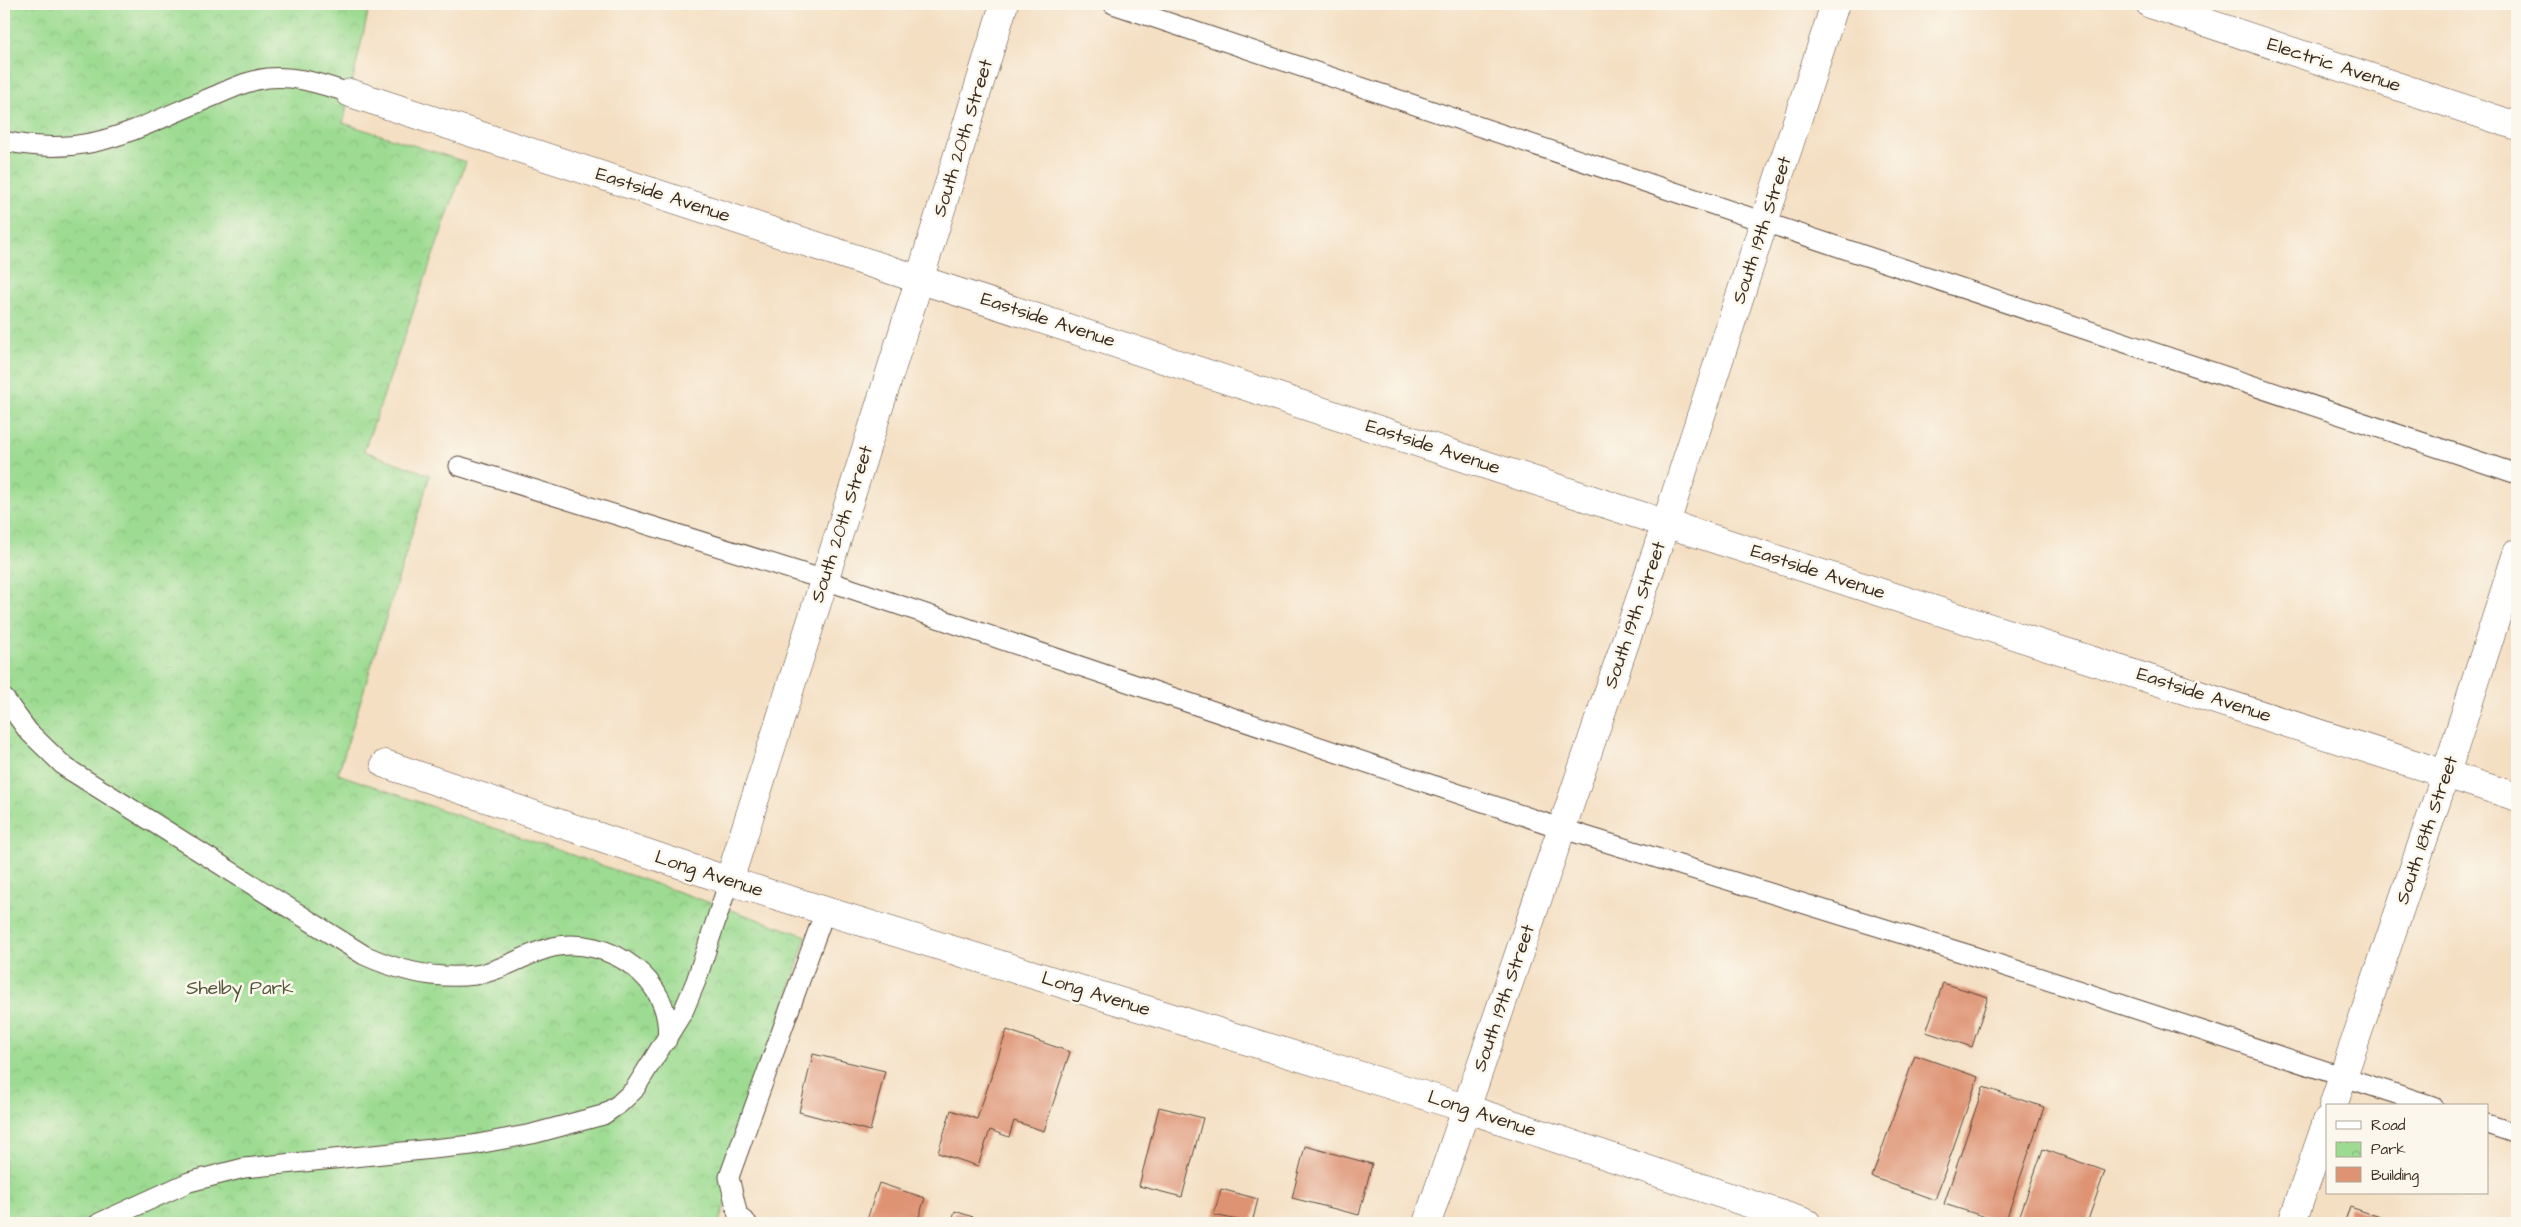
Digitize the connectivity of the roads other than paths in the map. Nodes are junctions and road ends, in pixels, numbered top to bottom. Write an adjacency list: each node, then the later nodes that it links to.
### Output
1 (1004, 4): 9 (street, South 20th Street)
2 (1113, 4): 8 (lane)
3 (1835, 4): 8 (street, South 19th Street)
4 (2150, 4): 6 (street, Electric Avenue)
5 (350, 93): 7 (lane); 9 (street, Eastside Avenue)
6 (2517, 126)
7 (4, 142)
8 (1764, 222): 11 (lane); 12 (street, South 19th Street)
9 (920, 278): 12 (street, Eastside Avenue); 14 (street, South 20th Street)
10 (459, 466): 14 (lane)
11 (2517, 474)
12 (1666, 523): 17 (street, Eastside Avenue); 19 (street, South 19th Street)
13 (2517, 553): 17 (street, South 18th Street)
14 (825, 580): 19 (lane); 20 (street, South 20th Street)
15 (4, 698): 22 (lane)
16 (384, 764): 20 (street, Long Avenue)
17 (2446, 773): 18 (street, Eastside Avenue); 23 (street, South 18th Street)
18 (2517, 797)
19 (1563, 829): 23 (lane); 26 (street, South 19th Street)
20 (729, 881): 21 (street, Long Avenue); 22 (lane, South 20th Street)
21 (825, 911): 26 (street, Long Avenue); 31 (lane)
22 (667, 1040): 30 (lane, South 20th Street)
23 (2343, 1076): 24 (street, South 18th Street); 25 (lane)
24 (2334, 1104)
25 (2427, 1104)
26 (1465, 1108): 32 (street, South 19th Street); 33 (street, Long Avenue)
27 (2488, 1124): 29 (lane)
28 (2326, 1125): 34 (street)
29 (2517, 1134)
30 (99, 1223)
31 (747, 1223)
32 (1428, 1223)
33 (1807, 1223)
34 (2292, 1223)

